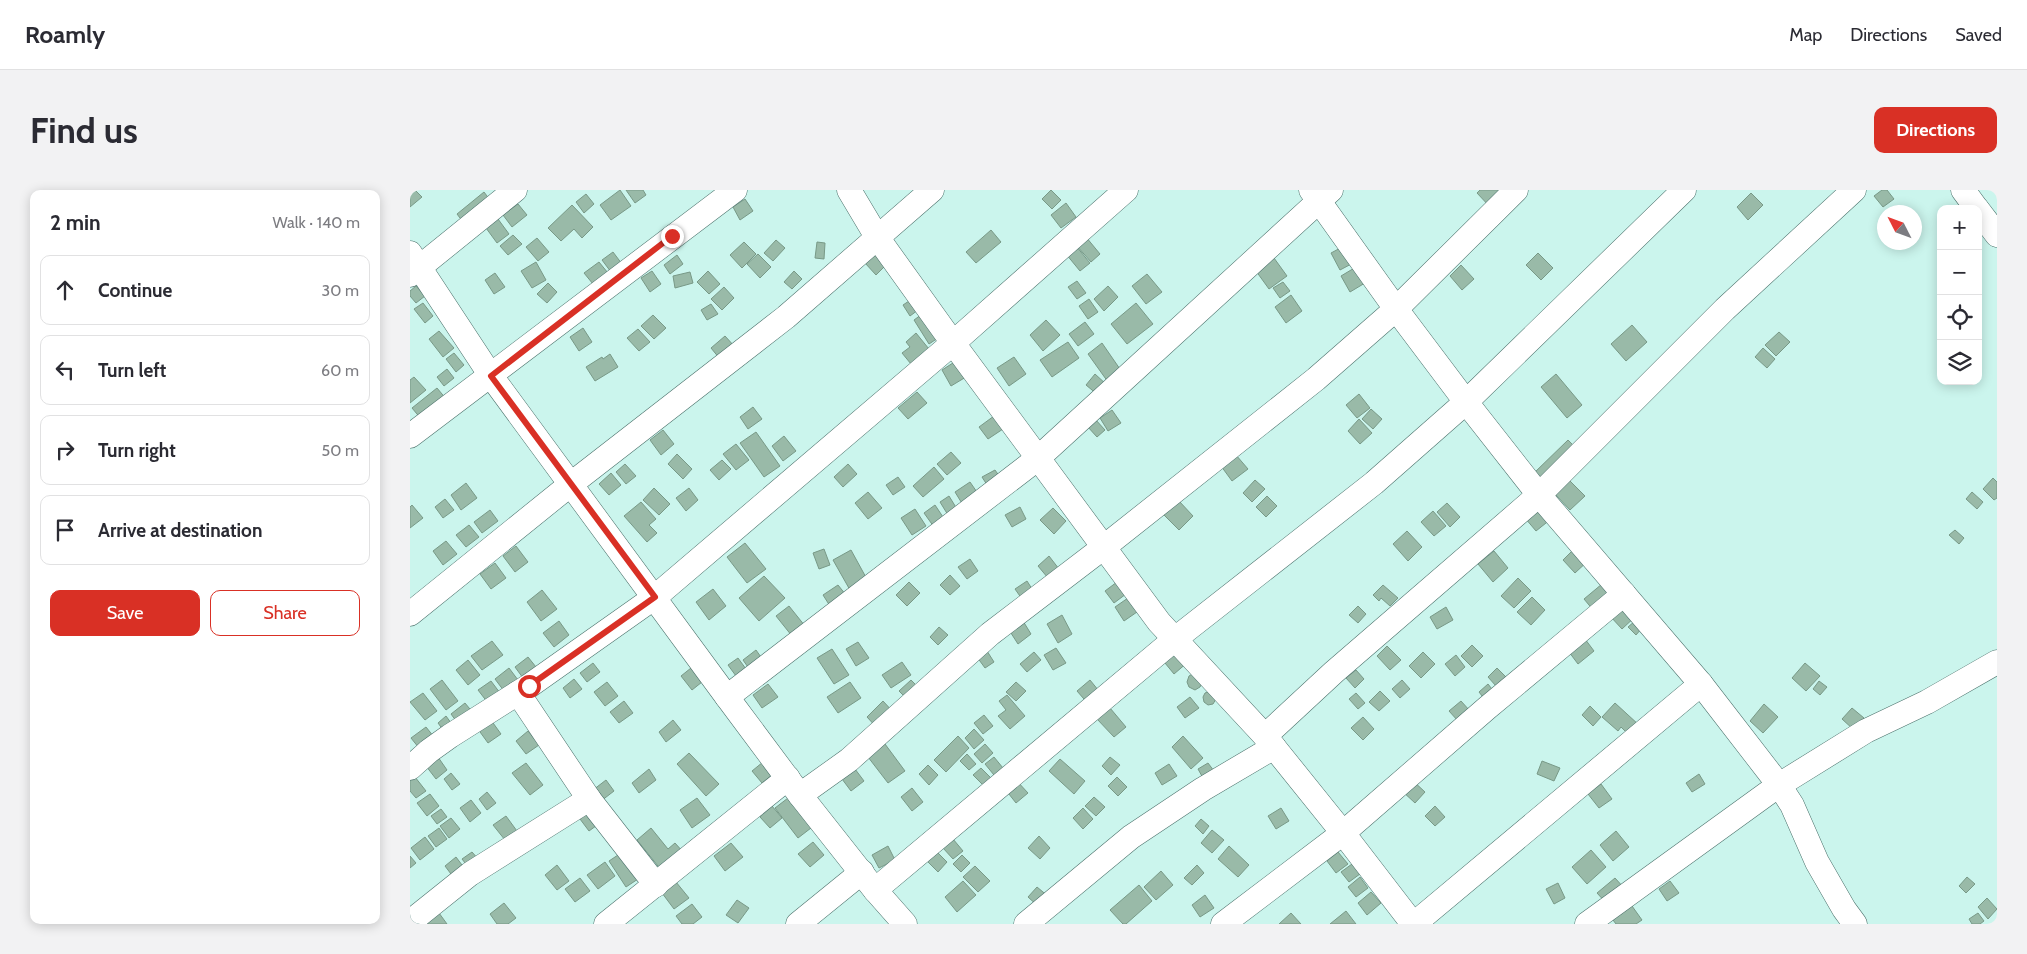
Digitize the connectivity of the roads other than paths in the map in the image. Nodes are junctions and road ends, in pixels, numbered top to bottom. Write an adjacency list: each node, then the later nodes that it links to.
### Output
1 (515, 190): 15 (street)
2 (735, 190): 18 (street)
3 (849, 190): 14 (street)
4 (932, 190): 14 (street)
5 (1126, 190): 17 (street)
6 (1516, 190): 16 (street)
7 (1684, 190): 19 (street)
8 (1854, 190): 23 (street)
9 (1964, 190): 11 (street)
10 (1321, 194): 16 (street); 21 (street)
11 (1975, 205)
12 (1982, 214): 13 (street)
13 (1997, 235)
14 (878, 237): 17 (street); 22 (street)
15 (413, 265): 18 (street)
16 (1396, 309): 19 (street); 24 (street)
17 (953, 343): 21 (street); 26 (street)
18 (491, 376): 20 (street); 22 (street)
19 (1466, 402): 23 (street); 28 (street)
20 (410, 436)
21 (1037, 459): 24 (street); 32 (street)
22 (571, 484): 26 (street); 27 (street)
23 (1539, 495): 25 (street); 33 (street)
24 (1104, 547): 28 (street); 36 (street)
25 (1624, 594): 30 (street); 38 (street)
26 (655, 597): 31 (street); 32 (street)
27 (410, 614)
28 (1175, 640): 33 (street); 39 (street)
29 (1997, 662): 35 (street)
30 (1701, 684): 35 (street); 47 (street)
31 (518, 693): 34 (street); 37 (street)
32 (726, 696): 36 (street)
33 (1269, 742): 38 (street); 45 (street)
34 (410, 768)
35 (1779, 785): 48 (street); 49 (street)
36 (794, 786): 39 (street); 40 (street)
37 (589, 799): 40 (street); 41 (street)
38 (1342, 833): 46 (street); 47 (street)
39 (868, 881): 43 (street); 44 (street)
40 (656, 885): 42 (street)
41 (410, 922)
42 (606, 924)
43 (798, 924)
44 (905, 924)
45 (1026, 924)
46 (1223, 924)
47 (1414, 924)
48 (1587, 924)
49 (1856, 924)

